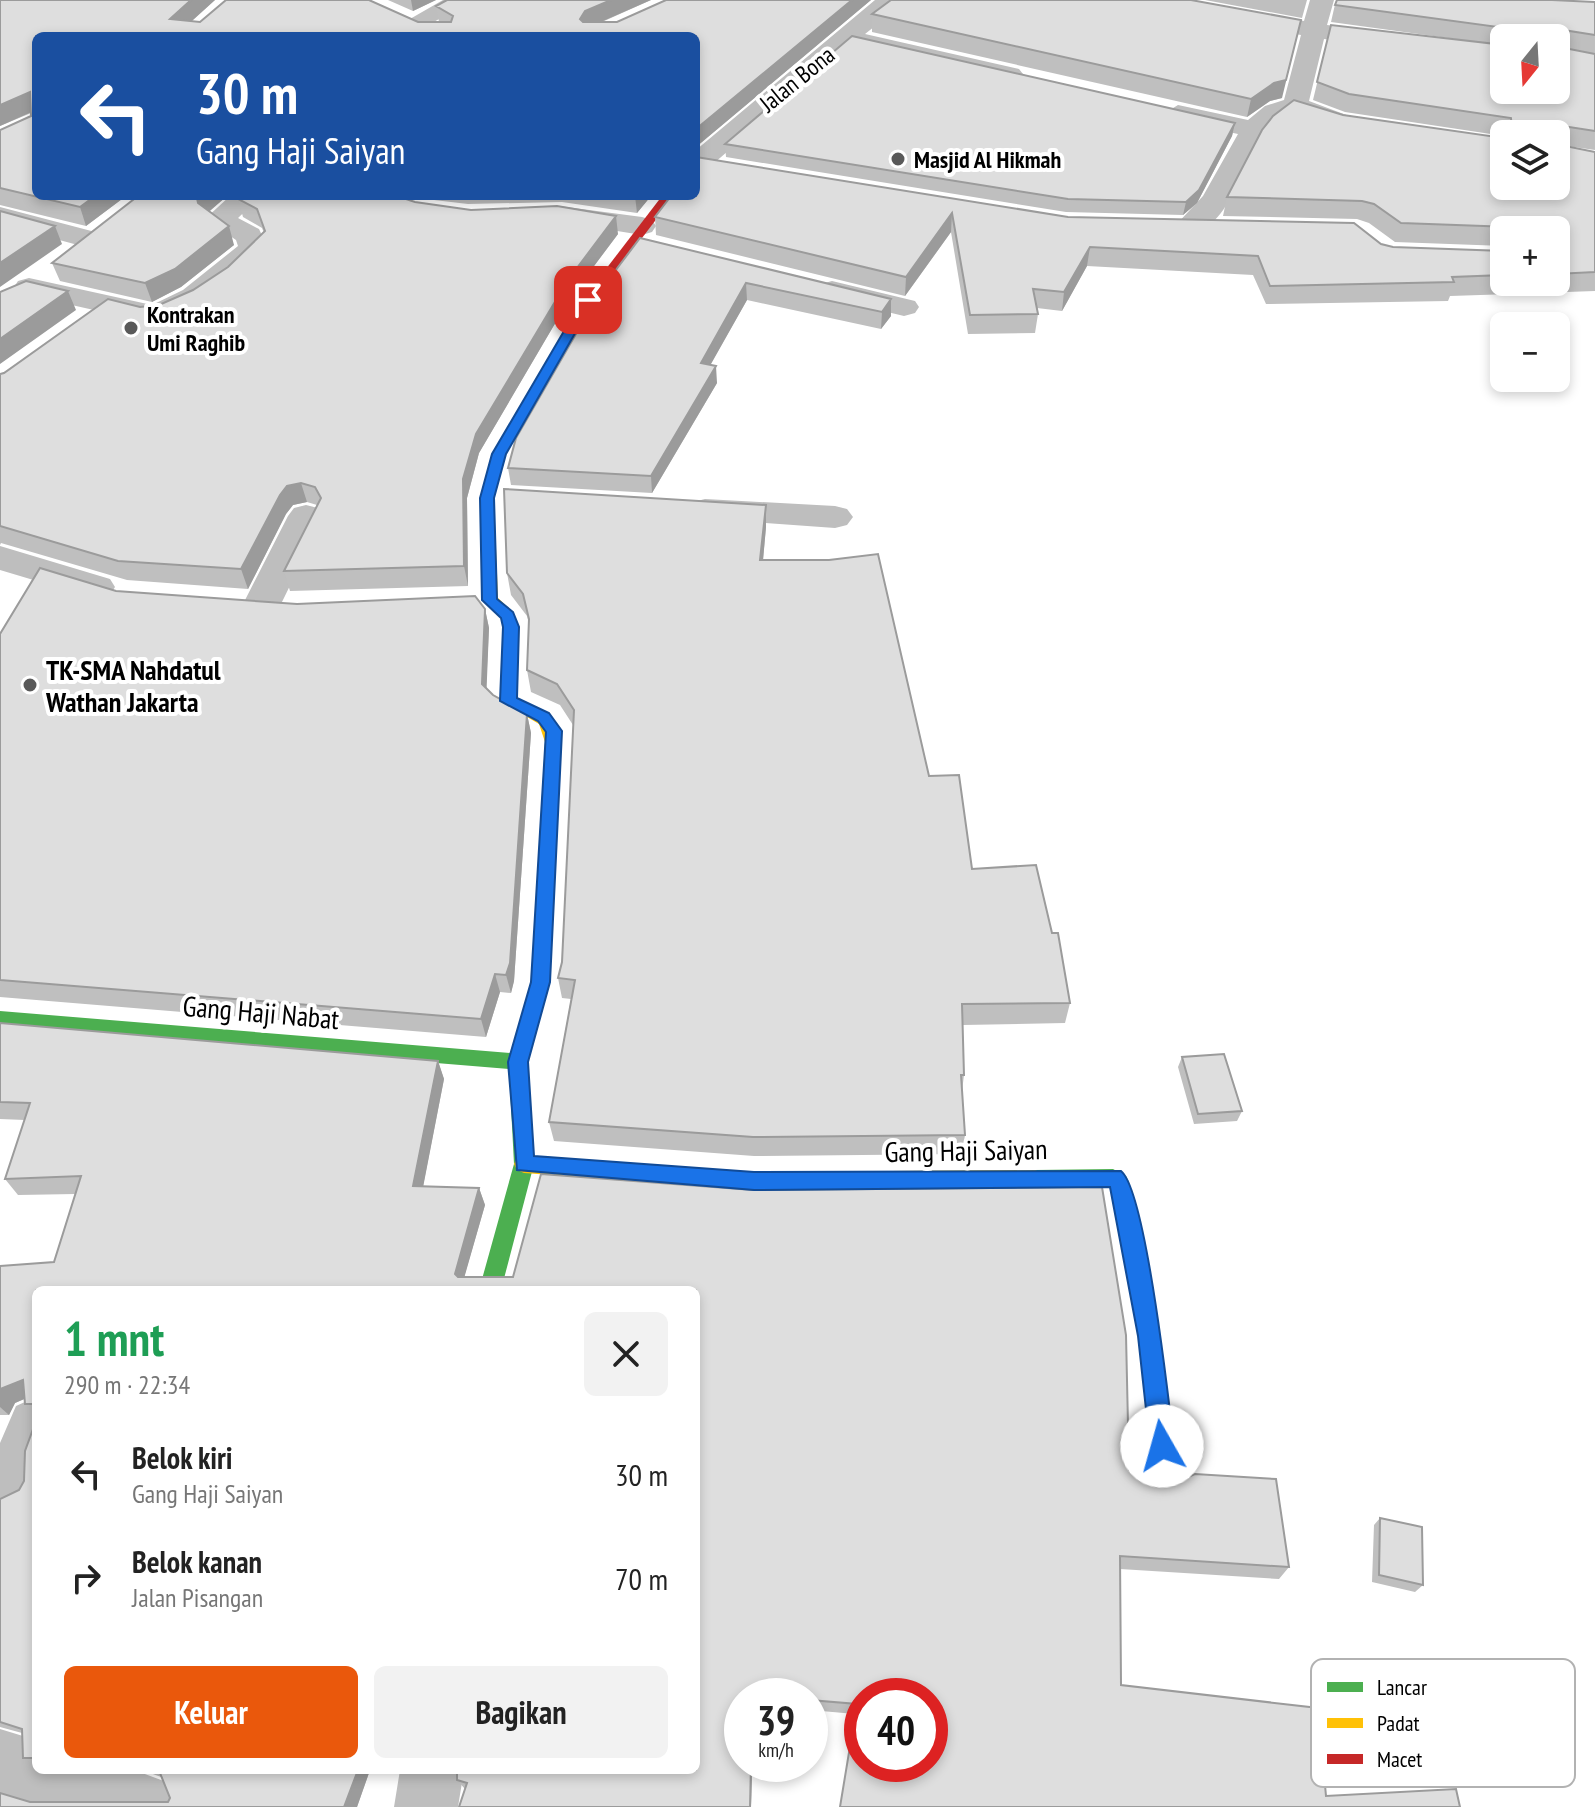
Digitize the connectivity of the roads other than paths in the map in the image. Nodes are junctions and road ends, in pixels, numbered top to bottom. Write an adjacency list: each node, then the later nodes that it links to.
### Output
1 (461, 0): 5 (street)
2 (896, 0): 8 (street, Jalan Bona)
3 (1150, 0): 6 (street)
4 (1322, 0): 6 (street)
5 (408, 25): 7 (street)
6 (1312, 31): 9 (street); 11 (street)
7 (430, 32)
8 (848, 37): 10 (street); 15 (street, Jalan Bona)
9 (1490, 51)
10 (1028, 78)
11 (1295, 106): 13 (street); 14 (street)
12 (1151, 108): 14 (street)
13 (1361, 125)
14 (1253, 129): 20 (street)
15 (705, 155)
16 (242, 200): 27 (street)
17 (665, 200): 22 (street)
18 (0, 215): 25 (street)
19 (527, 216): 22 (street)
20 (1181, 226): 21 (street)
21 (1220, 227)
22 (637, 234): 23 (street); 37 (street)
23 (661, 250)
24 (798, 282): 28 (street)
25 (29, 287): 26 (street); 27 (street)
26 (0, 303)
27 (106, 306): 29 (street)
28 (904, 307)
29 (71, 332)
30 (668, 508): 32 (street)
31 (306, 516): 35 (street)
32 (835, 517)
33 (0, 558): 34 (street)
34 (125, 595)
35 (303, 608)
36 (0, 1019): 37 (street, Gang Haji Nabat)
37 (518, 1062): 38 (street)
38 (524, 1164): 39 (street); 41 (street, Gang Haji Saiyan)
39 (491, 1286)
40 (32, 1435): 42 (street)
41 (1165, 1466)
42 (0, 1480)
43 (0, 1761): 44 (street)
44 (32, 1771)
45 (42, 1774): 47 (street)
46 (431, 1774): 48 (street)
47 (149, 1807)
48 (426, 1807)

